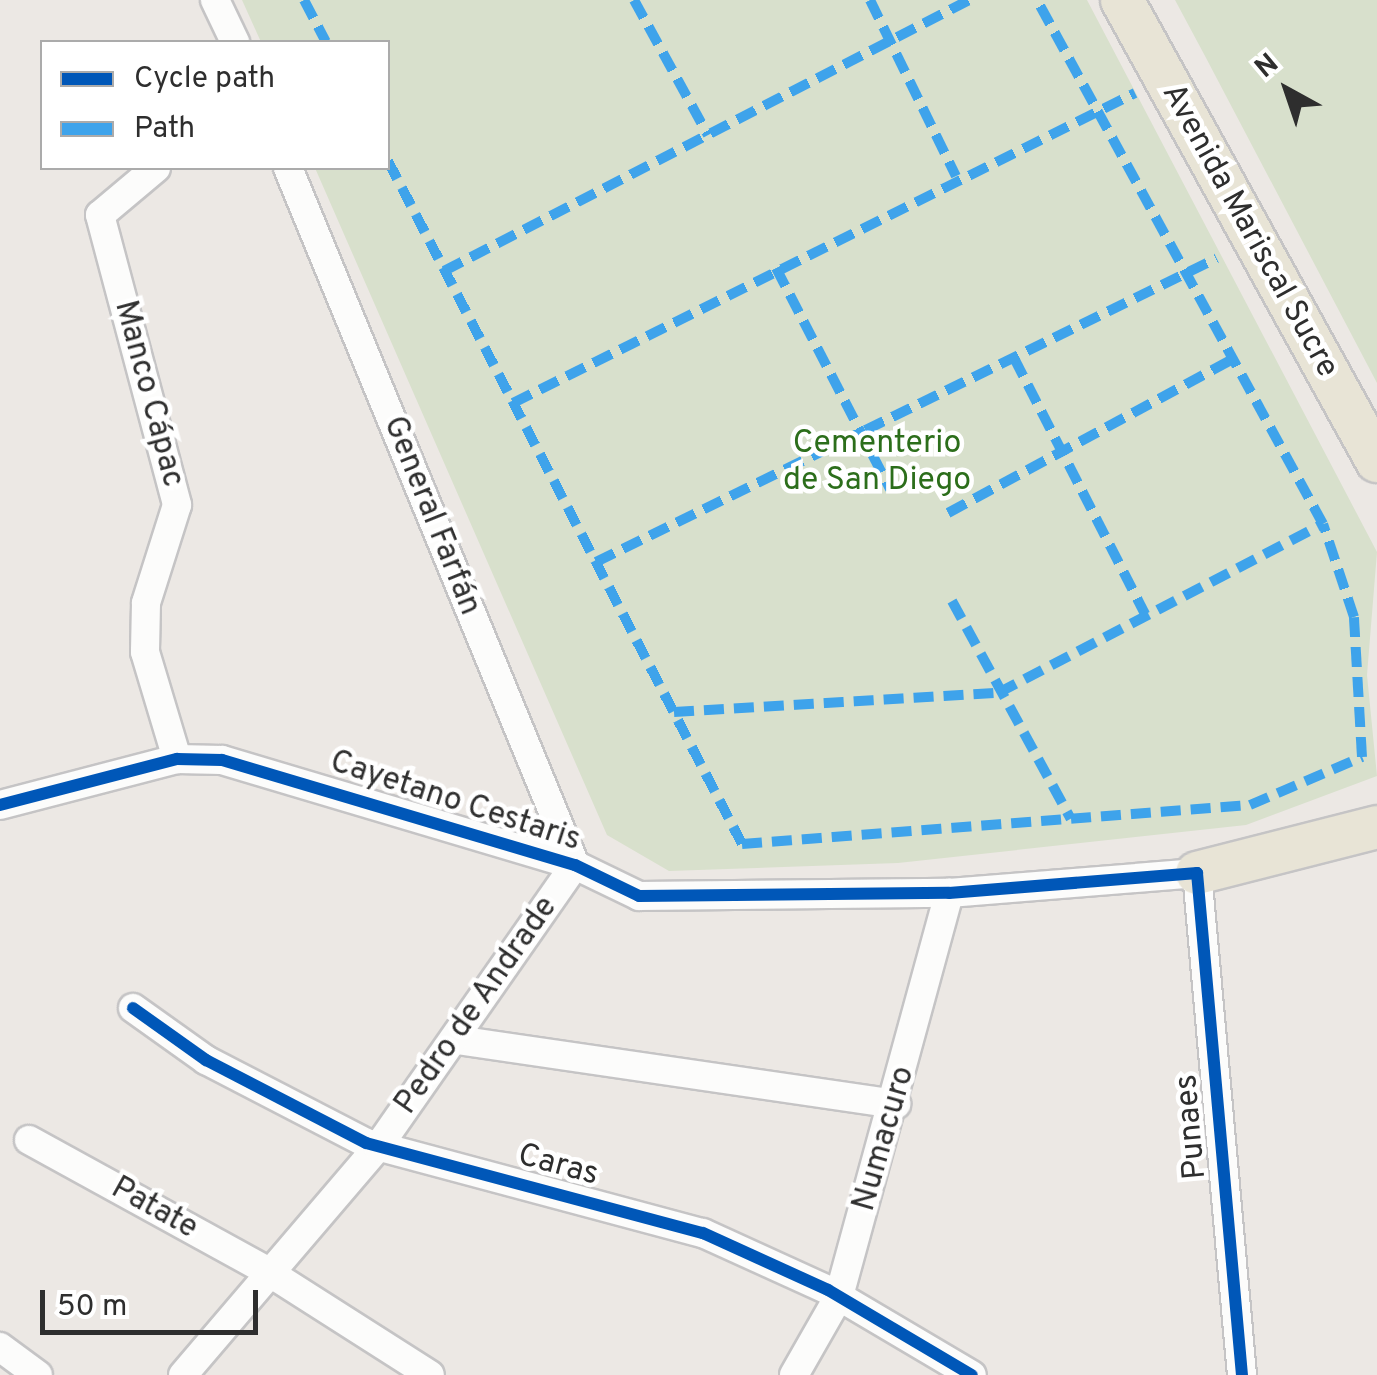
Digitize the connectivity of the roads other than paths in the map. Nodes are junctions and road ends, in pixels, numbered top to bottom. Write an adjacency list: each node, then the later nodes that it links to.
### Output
1 (216, 0): 3 (street)
2 (1122, 0): 6 (main road, Avenida Mariscal Sucre)
3 (233, 40)
4 (154, 170): 7 (street, Manco Cápac)
5 (289, 170): 10 (street, General Farfán)
6 (1377, 461)
7 (176, 760): 8 (street, Cayetano Cestaris); 10 (street, Cayetano Cestaris)
8 (0, 805)
9 (1377, 828): 11 (main road)
10 (575, 865): 12 (street, Cayetano Cestaris); 14 (street, Pedro de Andrade)
11 (1197, 873): 12 (street, Cayetano Cestaris); 26 (street, Punaes)
12 (950, 893): 15 (street, Numacuro)
13 (133, 1008): 17 (street, Caras)
14 (457, 1040): 15 (street); 17 (street, Pedro de Andrade)
15 (896, 1104): 19 (street, Numacuro)
16 (29, 1140): 18 (street, Patate)
17 (378, 1146): 18 (street, Pedro de Andrade); 19 (street, Caras)
18 (267, 1271): 22 (street, Pedro de Andrade); 23 (street, Patate)
19 (839, 1296): 24 (street, Numacuro); 25 (street, Caras)
20 (0, 1346): 21 (street)
21 (38, 1375)
22 (184, 1375)
23 (430, 1375)
24 (794, 1375)
25 (972, 1375)
26 (1242, 1375)

